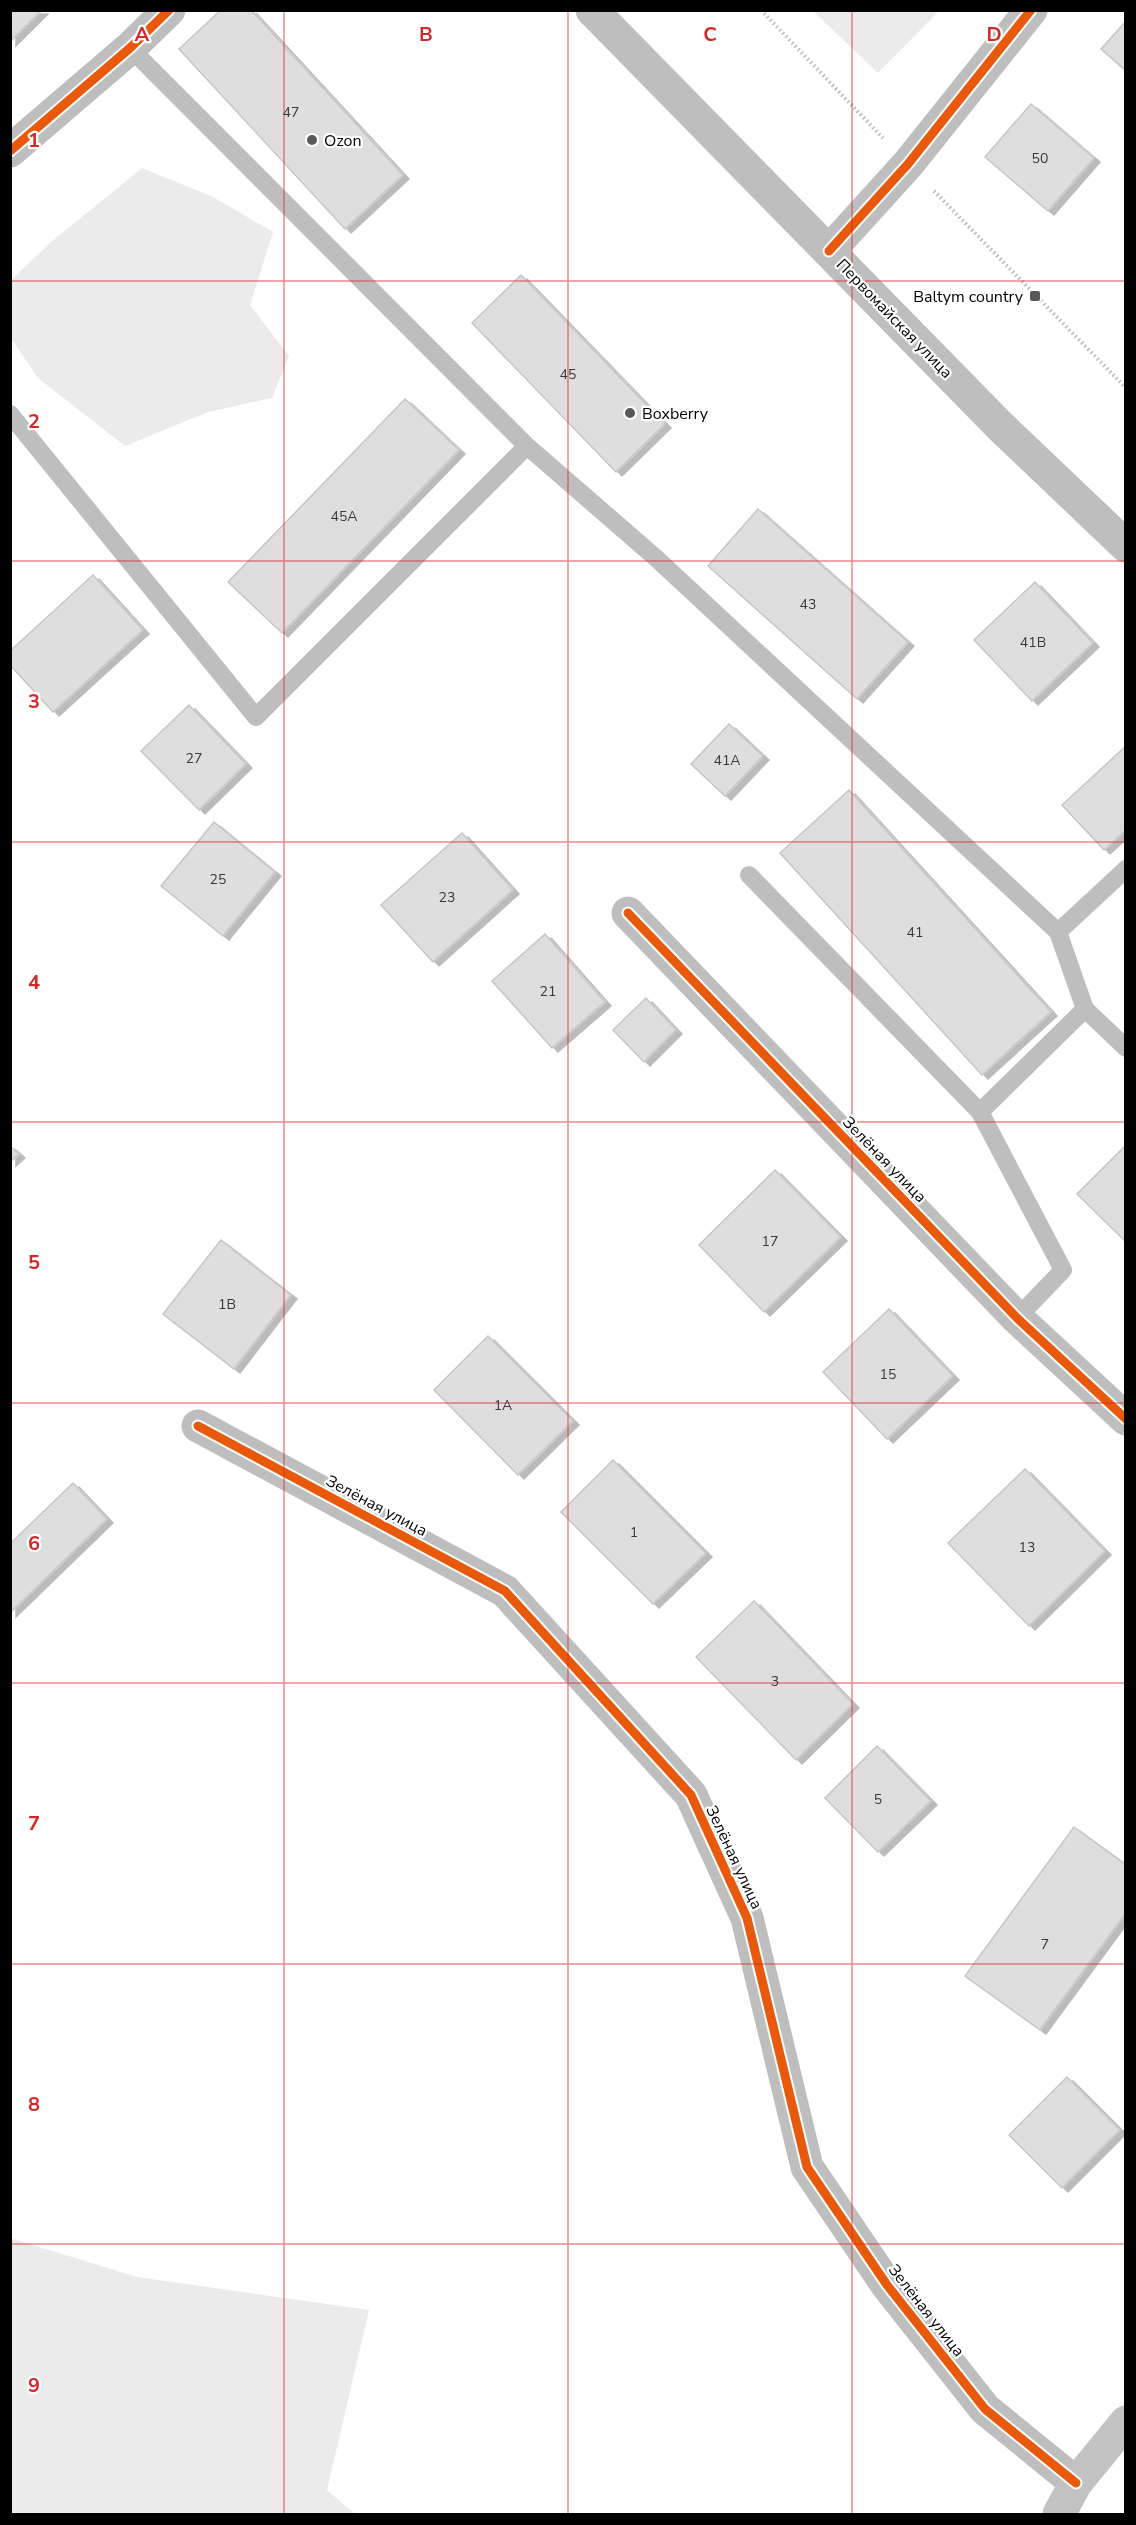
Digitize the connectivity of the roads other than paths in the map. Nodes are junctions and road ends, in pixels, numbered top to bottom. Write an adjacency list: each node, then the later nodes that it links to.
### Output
1 (170, 10): 4 (street)
2 (592, 10): 6 (street, Первомайская улица)
3 (1031, 10): 6 (street)
4 (130, 48): 5 (street); 8 (lane)
5 (10, 151)
6 (829, 251): 9 (street, Первомайская улица)
7 (10, 414): 8 (lane)
8 (528, 446): 13 (lane)
9 (1125, 546)
10 (1125, 869): 13 (lane)
11 (748, 875): 16 (lane)
12 (628, 914): 17 (street, Зелёная улица)
13 (1058, 932): 14 (lane)
14 (1085, 1009): 15 (lane); 16 (lane)
15 (1125, 1048)
16 (980, 1112): 17 (lane)
17 (1017, 1318): 18 (street, Зелёная улица)
18 (1125, 1419)
19 (198, 1426): 21 (street, Зелёная улица)
20 (1125, 2422): 21 (main road)
21 (1077, 2483): 22 (main road)
22 (1059, 2514)

